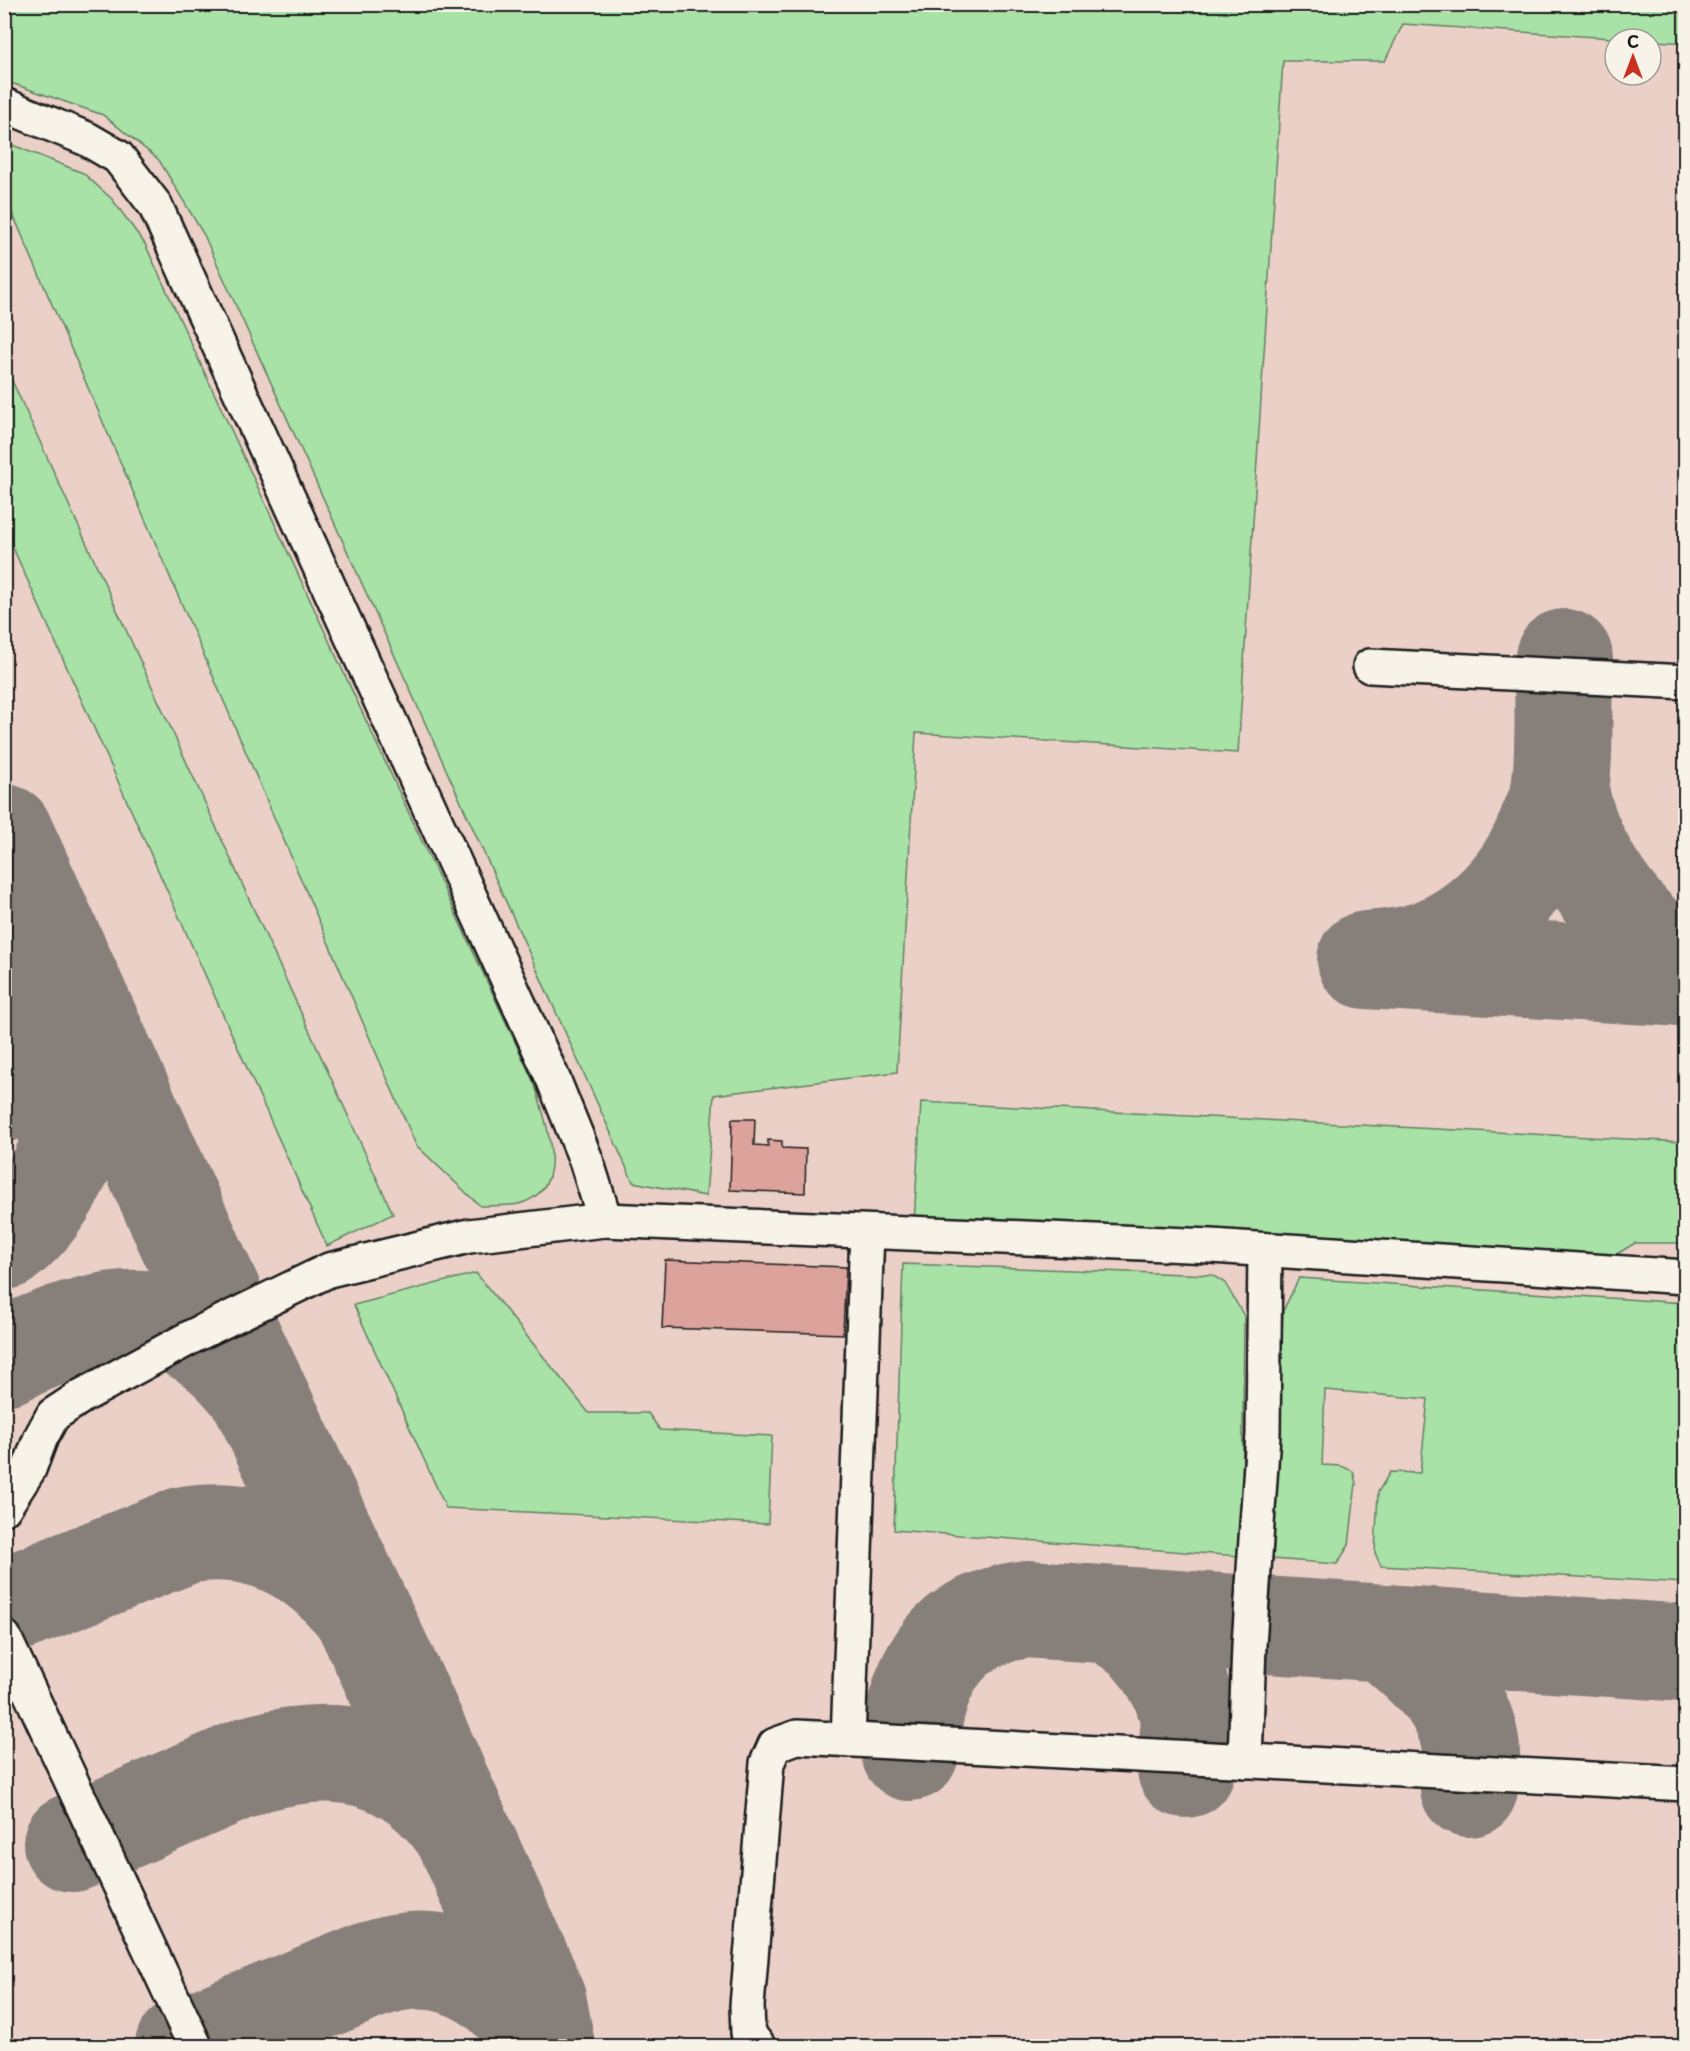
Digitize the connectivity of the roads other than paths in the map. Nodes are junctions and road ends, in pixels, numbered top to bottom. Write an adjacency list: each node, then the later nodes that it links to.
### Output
1 (4, 105): 4 (lane)
2 (1370, 666): 3 (lane)
3 (1686, 682)
4 (605, 1220): 5 (lane); 8 (lane)
5 (867, 1233): 6 (lane); 10 (lane)
6 (1265, 1250): 7 (lane); 11 (lane)
7 (1686, 1277)
8 (4, 1508)
9 (4, 1637): 14 (lane)
10 (848, 1740): 11 (lane); 13 (lane)
11 (1245, 1761): 12 (lane)
12 (1686, 1784)
13 (750, 2042)
14 (195, 2046)

